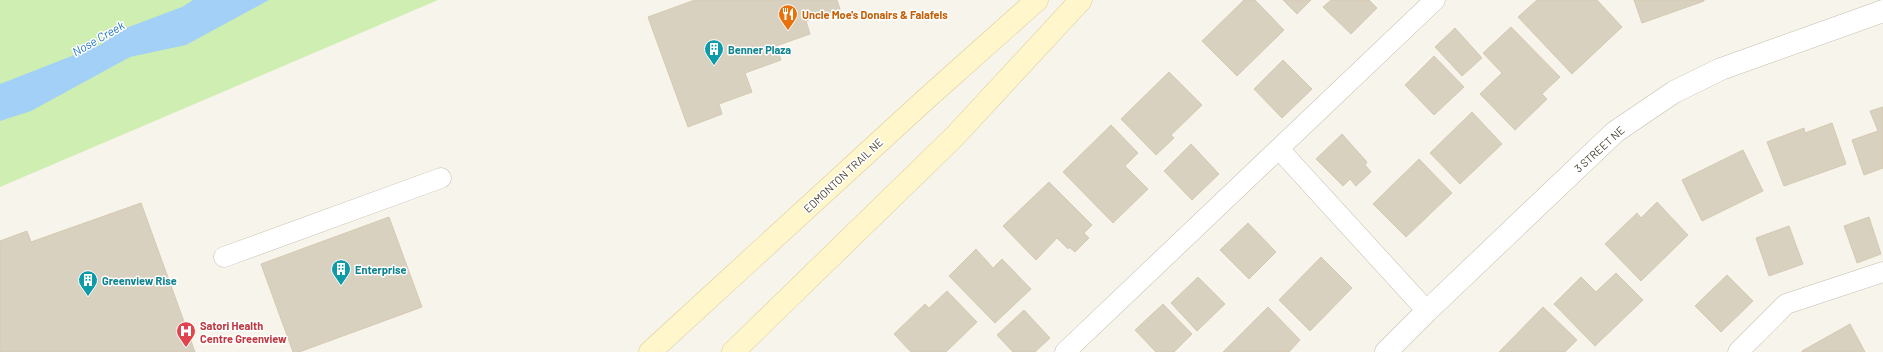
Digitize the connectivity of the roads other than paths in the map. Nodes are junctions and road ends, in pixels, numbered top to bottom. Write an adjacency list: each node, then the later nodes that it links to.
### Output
1 (1037, 0): 10 (main road, EDMONTON TRAIL NE)
2 (1081, 0): 11 (main road)
3 (1436, 0): 5 (lane)
4 (1883, 11): 9 (street, 3 STREET NE)
5 (1279, 149): 9 (lane); 12 (lane)
6 (441, 178): 7 (lane)
7 (224, 258)
8 (1883, 272): 14 (lane)
9 (1427, 311): 13 (street, 3 STREET NE)
10 (650, 352)
11 (733, 352)
12 (1066, 352)
13 (1386, 352)
14 (1738, 352)

